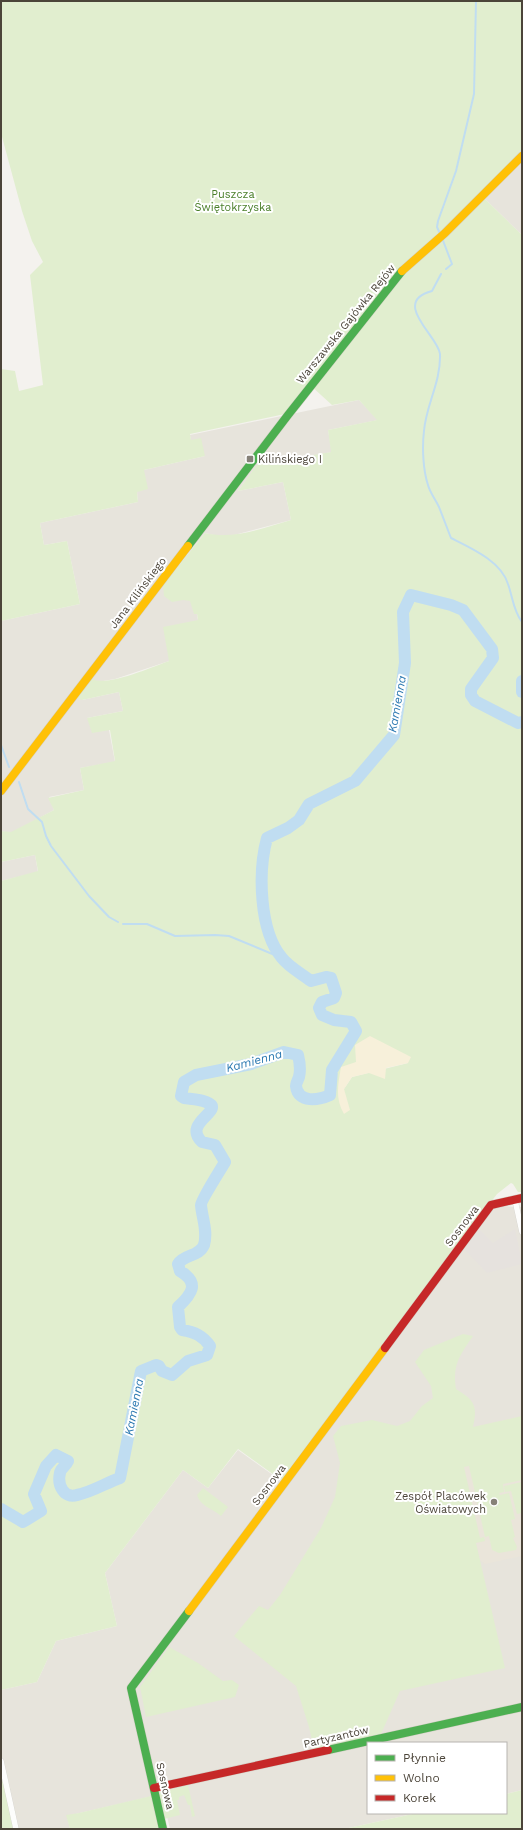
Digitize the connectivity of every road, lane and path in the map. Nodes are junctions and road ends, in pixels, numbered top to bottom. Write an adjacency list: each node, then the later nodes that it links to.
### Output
1 (522, 156): 2 (street, Warszawska Gajówka Rejów)
2 (293, 409): 3 (street, Jana Kilińskiego)
3 (1, 791)
4 (518, 1199): 5 (street); 8 (street, Sosnowa)
5 (522, 1232)
6 (522, 1707): 8 (street, Partyzantów)
7 (1, 1761): 9 (street)
8 (154, 1788): 10 (street, Sosnowa)
9 (16, 1829)
10 (163, 1829)

